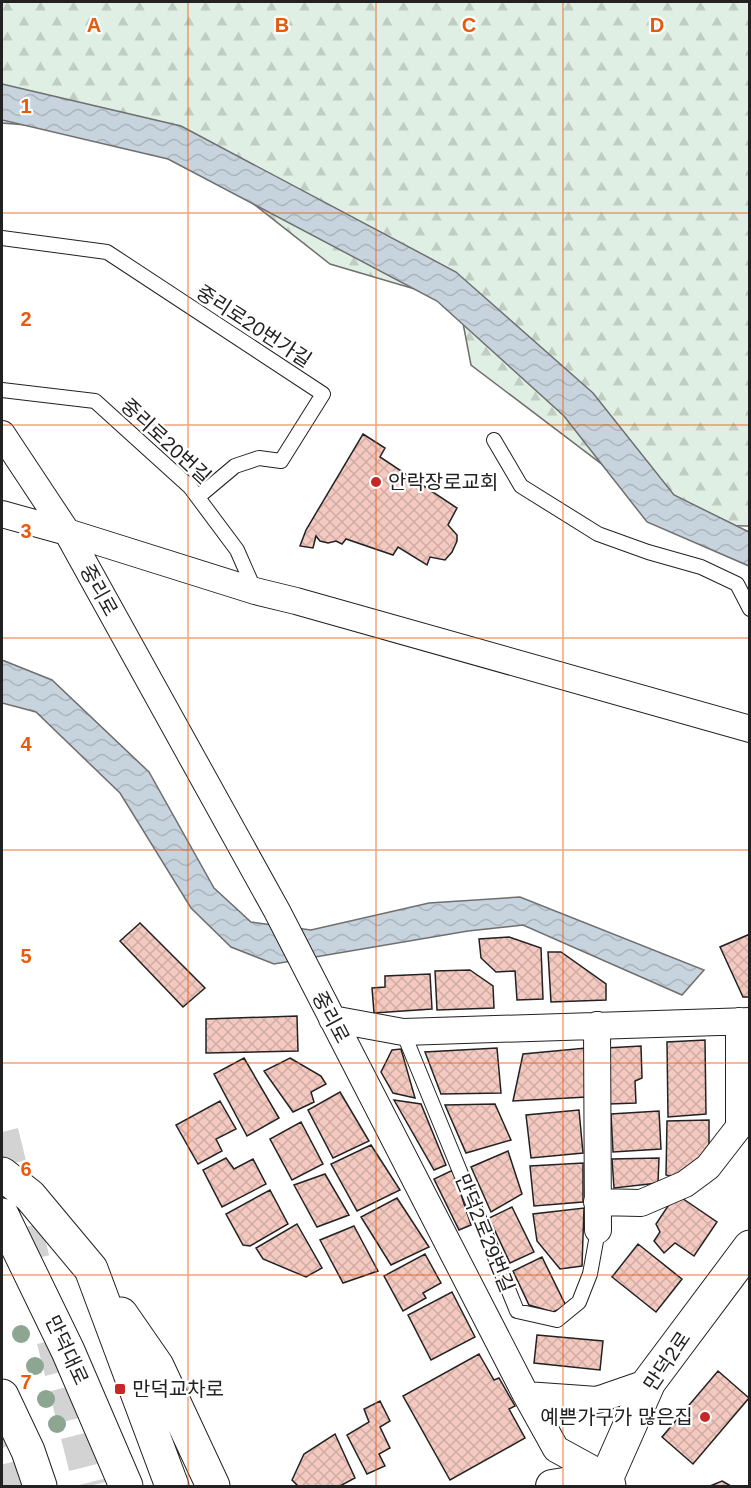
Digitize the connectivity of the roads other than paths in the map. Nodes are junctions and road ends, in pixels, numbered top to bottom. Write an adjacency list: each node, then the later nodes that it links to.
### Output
1 (2, 238): 5 (lane, 중리로20번가길)
2 (2, 390): 5 (lane, 중리로20번길)
3 (2, 434): 7 (street)
4 (494, 440): 9 (lane)
5 (198, 497): 8 (lane, 중리로20번길)
6 (2, 514): 7 (street, 중리로)
7 (67, 532): 8 (street, 중리로); 11 (street, 중리로)
8 (255, 591): 10 (street, 중리로)
9 (750, 609)
10 (749, 727)
11 (332, 1019): 14 (street); 23 (street, 중리로)
12 (744, 1021): 13 (street); 15 (street)
13 (597, 1025): 14 (street); 17 (street, 만덕2로29번길)
14 (403, 1032): 19 (lane, 만덕2로29번길)
15 (744, 1132): 17 (street)
16 (2, 1174): 21 (main road)
17 (597, 1202): 19 (street, 만덕2로29번길)
18 (2, 1215): 30 (main road, 만덕대로)
19 (598, 1230)
20 (750, 1247): 22 (main road, 만덕2로)
21 (91, 1269): 31 (main road); 32 (main road)
22 (650, 1382): 23 (street); 27 (main road, 만덕2로)
23 (526, 1395): 27 (street, 중리로)
24 (2, 1396): 26 (main road)
25 (2, 1422): 26 (main road)
26 (28, 1451): 28 (main road); 29 (main road)
27 (608, 1482): 33 (street)
28 (40, 1486)
29 (58, 1486)
30 (126, 1486)
31 (172, 1486)
32 (213, 1486)
33 (552, 1486)

